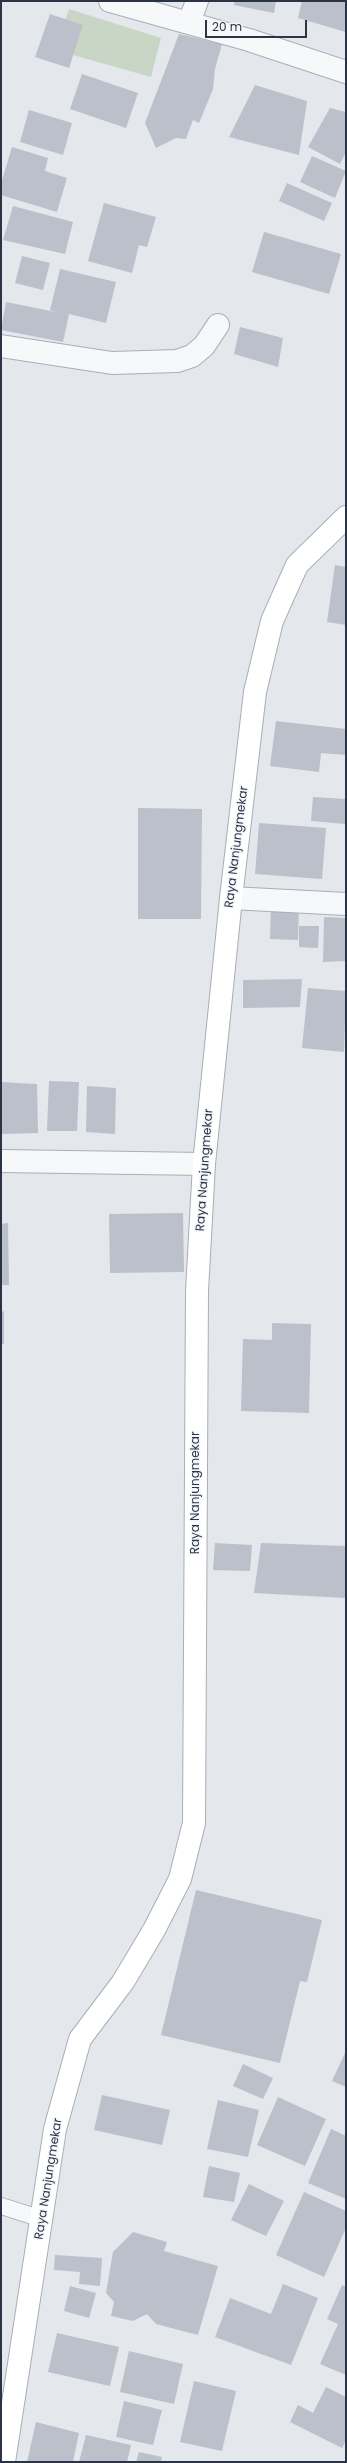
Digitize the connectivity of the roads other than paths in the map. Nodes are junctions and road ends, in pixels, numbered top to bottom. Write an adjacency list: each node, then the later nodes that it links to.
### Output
1 (110, 1): 3 (street)
2 (197, 1): 3 (street)
3 (189, 23): 4 (street)
4 (346, 72)
5 (218, 325): 6 (street)
6 (1, 346)
7 (346, 518): 8 (street, Raya Nanjungmekar)
8 (231, 898): 9 (street); 11 (street, Raya Nanjungmekar)
9 (346, 904)
10 (1, 1161): 11 (street)
11 (204, 1164): 13 (street, Raya Nanjungmekar)
12 (1, 2206): 13 (lane)
13 (42, 2219): 14 (street, Raya Nanjungmekar)
14 (4, 2462)

